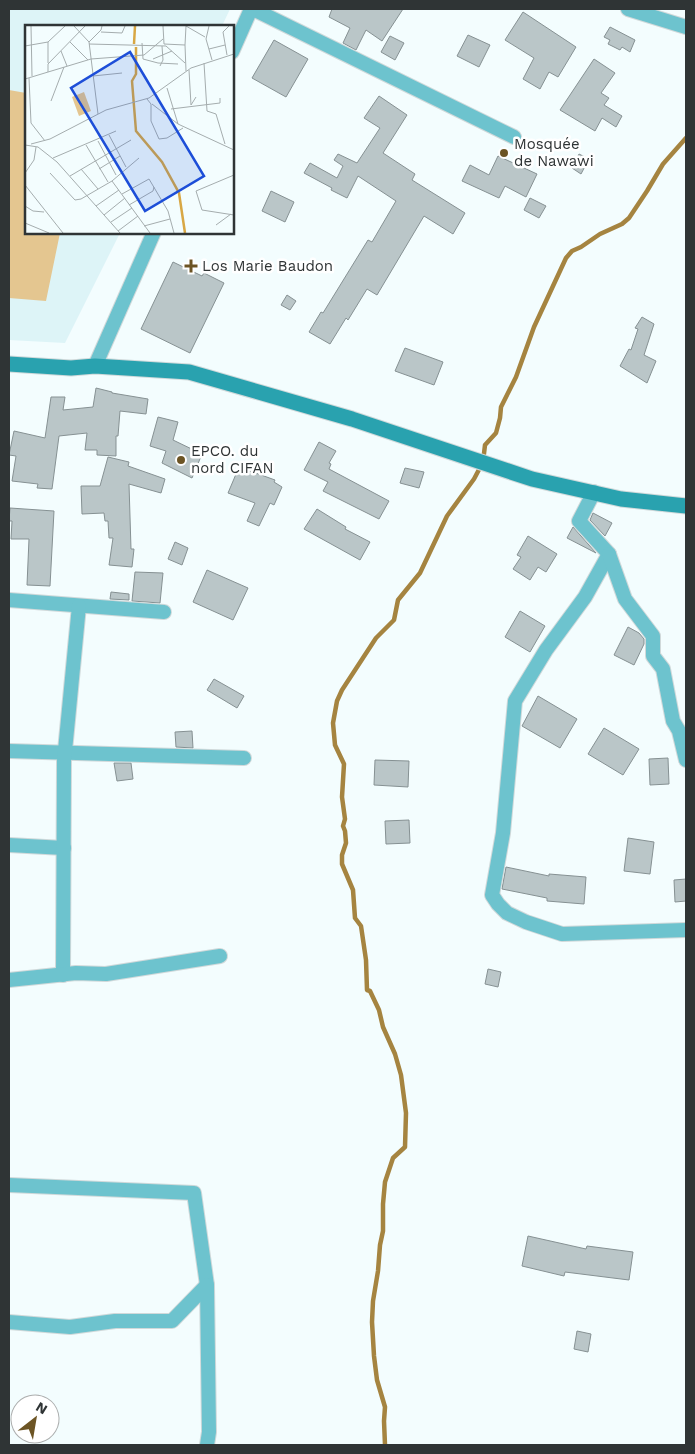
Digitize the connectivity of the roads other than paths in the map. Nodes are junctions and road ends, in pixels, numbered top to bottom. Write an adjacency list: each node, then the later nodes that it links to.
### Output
1 (252, 9): 4 (street); 5 (street)
2 (628, 9): 3 (street)
3 (686, 27)
4 (234, 48)
5 (514, 137)
6 (153, 234): 8 (street)
7 (9, 364): 8 (street)
8 (95, 366): 9 (street)
9 (594, 492): 10 (street); 11 (street)
10 (686, 506)
11 (609, 554): 18 (street); 21 (street)
12 (9, 600): 13 (street)
13 (79, 606): 14 (street); 16 (street)
14 (164, 612)
15 (9, 751): 16 (street)
16 (65, 752): 17 (street); 20 (street)
17 (244, 758)
18 (686, 760)
19 (9, 845): 20 (street)
20 (64, 848): 23 (street)
21 (686, 930)
22 (220, 956): 23 (street)
23 (63, 975): 24 (street)
24 (9, 980)
25 (9, 1185): 26 (street)
26 (207, 1285): 27 (street); 28 (street)
27 (9, 1322)
28 (207, 1445)

